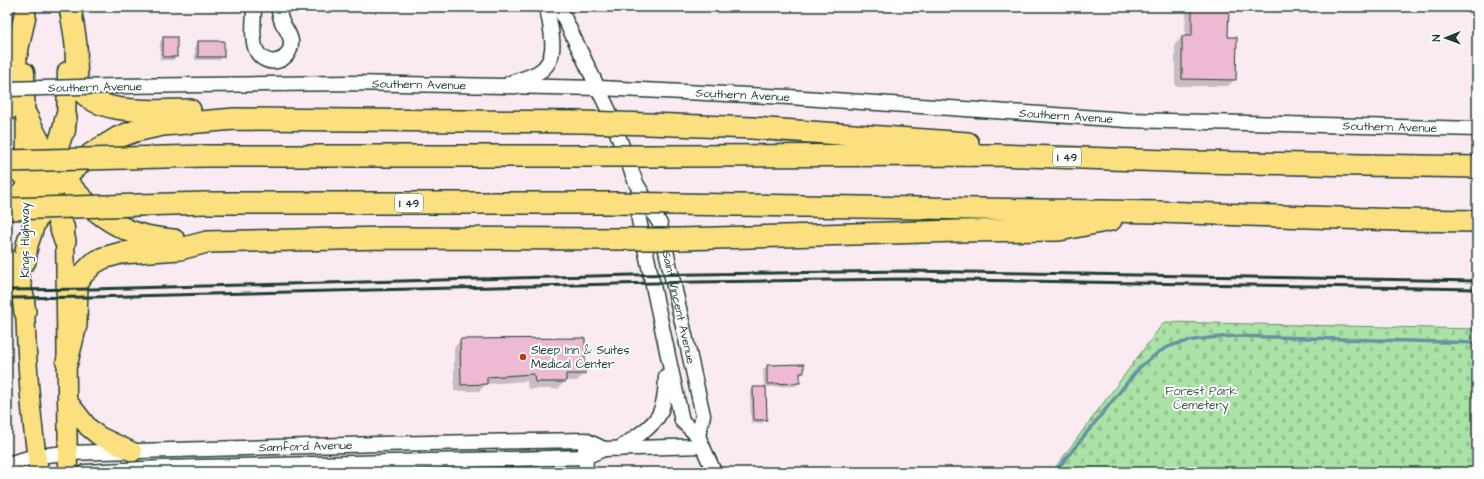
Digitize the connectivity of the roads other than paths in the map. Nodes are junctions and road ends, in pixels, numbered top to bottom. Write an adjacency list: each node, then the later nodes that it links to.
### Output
1 (69, 7): 11 (main road); 12 (highway)
2 (254, 7): 3 (street)
3 (278, 7)
4 (547, 7): 7 (street)
5 (559, 7): 8 (street, Saint Vincent Avenue)
6 (25, 11): 10 (highway)
7 (503, 86): 8 (street, Southern Avenue); 9 (street, Southern Avenue, bridge)
8 (599, 88): 13 (street, Southern Avenue); 19 (street, Saint Vincent Avenue)
9 (7, 89)
10 (17, 112): 14 (highway); 20 (main road, Kings Highway)
11 (66, 118): 14 (highway); 18 (main road)
12 (236, 120): 16 (highway, bridge); 18 (highway)
13 (1477, 129)
14 (50, 159): 18 (highway); 20 (highway)
15 (7, 161): 16 (highway, I 49, bridge); 20 (highway)
16 (1196, 162): 17 (highway, I 49)
17 (1477, 168)
18 (65, 178): 21 (highway); 25 (main road); 26 (highway)
19 (636, 182): 29 (street, Saint Vincent Avenue); 33 (street, Saint Vincent Avenue)
20 (28, 184): 21 (highway); 22 (highway); 27 (main road, Kings Highway)
21 (46, 201): 25 (highway); 27 (highway)
22 (7, 208): 23 (highway, I 49, bridge)
23 (1158, 212): 24 (highway, I 49); 26 (highway, bridge)
24 (1477, 221)
25 (65, 241): 30 (main road)
26 (207, 242): 30 (highway)
27 (16, 261): 28 (highway)
28 (25, 312): 44 (main road)
29 (667, 351): 33 (street, Saint Vincent Avenue); 37 (street)
30 (68, 362): 31 (main road)
31 (68, 400): 39 (main road); 40 (main road)
32 (585, 440): 34 (street, Samford Avenue); 36 (street, Samford Avenue); 41 (street)
33 (700, 441): 37 (street, Samford Avenue); 50 (street, Saint Vincent Avenue)
34 (441, 442): 35 (street, Samford Avenue); 42 (street)
35 (380, 444): 38 (street, Samford Avenue); 46 (street)
36 (604, 449): 37 (street, Samford Avenue); 41 (street, Samford Avenue)
37 (619, 449)
38 (162, 451): 39 (street, Samford Avenue); 45 (street)
39 (133, 452): 40 (street, Samford Avenue)
40 (67, 453): 44 (street, Samford Avenue); 47 (main road)
41 (585, 457): 42 (street, Samford Avenue); 49 (street)
42 (442, 461): 46 (street, Samford Avenue)
43 (7, 464): 44 (street, Samford Avenue)
44 (38, 464)
45 (162, 468): 46 (street, Samford Avenue); 48 (street, Samford Avenue)
46 (381, 469)
47 (68, 472)
48 (85, 472)
49 (586, 472)
50 (714, 472)

